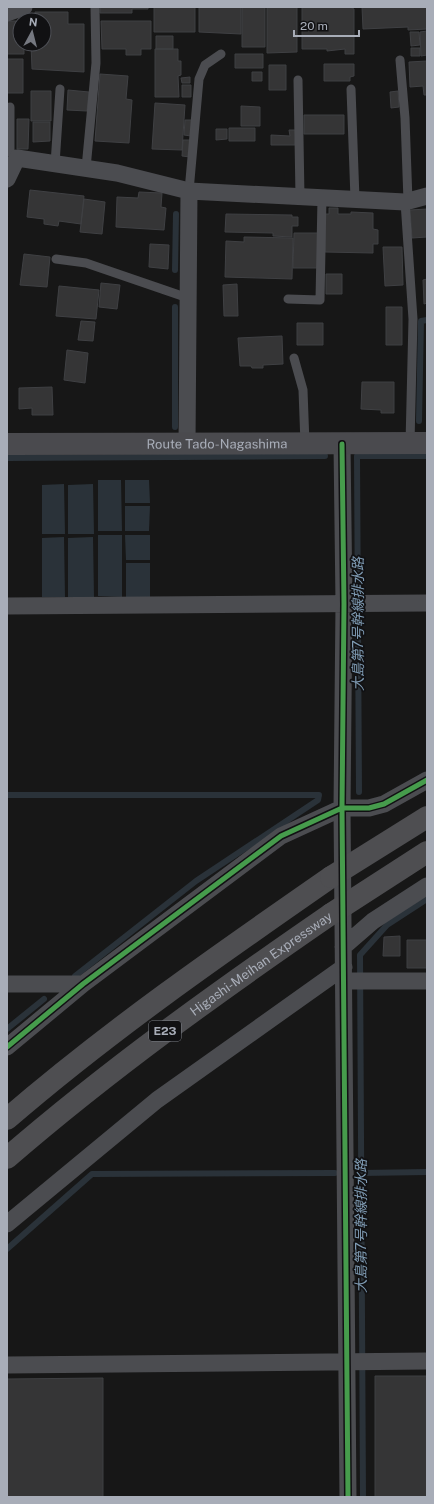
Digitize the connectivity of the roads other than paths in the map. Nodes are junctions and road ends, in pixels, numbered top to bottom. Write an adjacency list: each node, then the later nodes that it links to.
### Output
1 (24, 7): 3 (street)
2 (95, 7): 12 (lane)
3 (7, 13)
4 (221, 54): 14 (lane)
5 (400, 60): 19 (lane)
6 (298, 80): 16 (lane)
7 (60, 89): 11 (lane)
8 (351, 89): 18 (lane)
9 (10, 107): 10 (lane)
10 (11, 154): 11 (street); 13 (street)
11 (55, 164): 12 (street)
12 (86, 168): 14 (street)
13 (7, 179)
14 (189, 191): 16 (street); 21 (street)
15 (427, 196): 19 (street)
16 (300, 197): 17 (street)
17 (322, 198): 18 (street); 22 (lane)
18 (355, 199): 19 (street)
19 (407, 201): 24 (lane)
20 (56, 259): 21 (lane)
21 (188, 298): 26 (street)
22 (288, 299)
23 (294, 358): 27 (lane)
24 (419, 443): 28 (main road, Route Tado-Nagashima)
25 (7, 444): 26 (main road, Route Tado-Nagashima)
26 (187, 444): 27 (main road, Route Tado-Nagashima)
27 (305, 444): 28 (main road, Route Tado-Nagashima)
28 (342, 444): 30 (street)
29 (427, 603): 30 (street)
30 (353, 604): 31 (street); 33 (street)
31 (7, 606)
32 (427, 780): 33 (street)
33 (342, 808): 37 (street); 41 (street)
34 (427, 816): 43 (highway, E23, bridge)
35 (427, 852): 44 (highway, Higashi-Meihan Expressway / E23, bridge)
36 (427, 886): 37 (street)
37 (343, 947): 38 (street)
38 (352, 977): 39 (street); 45 (street); 47 (street)
39 (427, 981)
40 (7, 984): 41 (street)
41 (82, 984): 42 (street)
42 (7, 1047)
43 (7, 1119)
44 (7, 1158)
45 (7, 1224)
46 (427, 1361): 47 (street)
47 (357, 1362): 48 (street); 49 (street)
48 (7, 1365)
49 (348, 1497)

